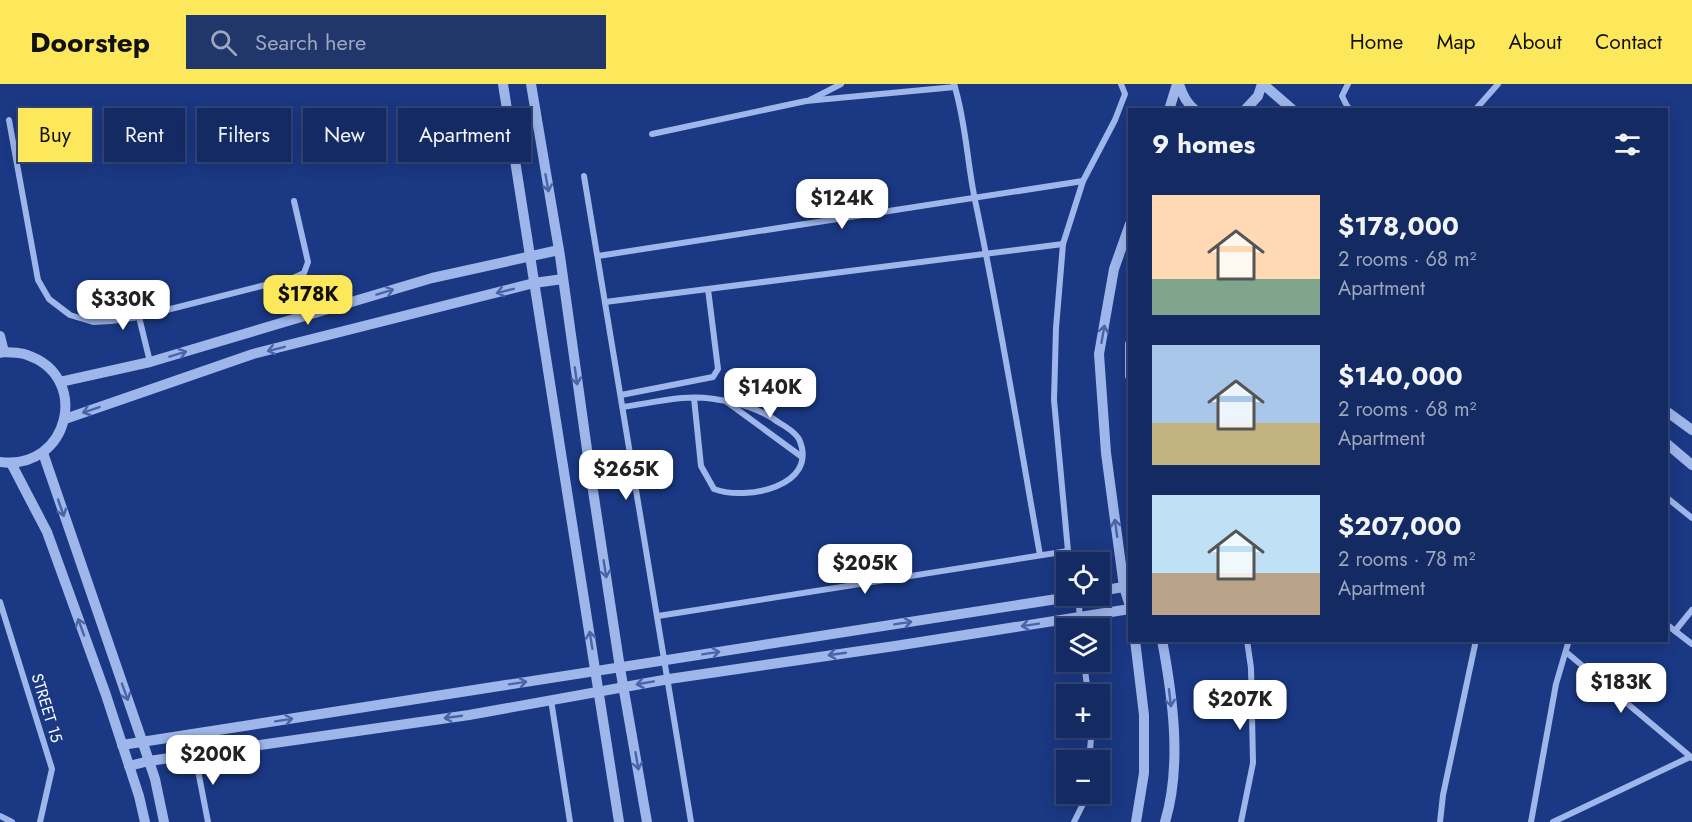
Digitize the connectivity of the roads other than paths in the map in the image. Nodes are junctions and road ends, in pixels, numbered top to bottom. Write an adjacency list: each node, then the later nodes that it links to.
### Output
1 (503, 84): 28 (street)
2 (531, 84): 25 (street, one-way to 25)
3 (842, 84): 10 (street)
4 (1121, 84): 20 (street)
5 (1178, 84): 11 (street); 12 (street)
6 (1262, 84): 13 (street); 14 (street)
7 (1348, 84): 15 (street)
8 (1498, 84): 16 (street)
9 (954, 86): 10 (street); 21 (street)
10 (806, 101): 18 (street)
11 (1170, 108)
12 (1192, 108)
13 (1247, 108)
14 (1291, 108)
15 (1349, 108)
16 (1477, 108)
17 (9, 120): 33 (street)
18 (652, 134)
19 (584, 176): 27 (street)
20 (1083, 181): 21 (street); 24 (street)
21 (975, 198): 26 (street); 27 (street)
22 (294, 201): 33 (street)
23 (1128, 230): 54 (street, one-way to 23)
24 (1063, 244): 26 (street); 52 (street)
25 (558, 250): 28 (street); 29 (street)
26 (987, 254): 31 (street); 53 (street)
27 (598, 256): 32 (street)
28 (530, 257): 30 (street); 36 (street, one-way to 28)
29 (563, 279): 30 (street); 73 (street, one-way to 73)
30 (534, 283): 43 (street, one-way to 43); 74 (street, one-way to 30)
31 (708, 289): 32 (street); 38 (street)
32 (605, 302): 38 (street)
33 (139, 316): 36 (street)
34 (0, 336): 35 (street)
35 (2, 353): 37 (street)
36 (150, 362): 37 (street)
37 (60, 382): 43 (street)
38 (621, 395): 41 (street)
39 (694, 398): 40 (street); 41 (street); 47 (street)
40 (724, 400): 47 (street); 47 (street)
41 (623, 408): 61 (street)
42 (1668, 412): 44 (street)
43 (65, 419): 46 (street)
44 (1692, 430)
45 (1668, 445): 49 (street)
46 (43, 453): 48 (street); 79 (street, one-way to 79)
47 (802, 457)
48 (6, 463): 80 (street, one-way to 48)
49 (1692, 465)
50 (1668, 499): 51 (street)
51 (1692, 518)
52 (1068, 551): 53 (street)
53 (1040, 555): 61 (street)
54 (1127, 586): 55 (street)
55 (1110, 589)
56 (1056, 599): 72 (street, one-way to 56)
57 (0, 602): 88 (street, STREET 15)
58 (1078, 606): 62 (street)
59 (1128, 608): 62 (street)
60 (1692, 610): 64 (street)
61 (658, 616): 72 (street)
62 (1080, 617): 75 (street, one-way to 75)
63 (1668, 625): 64 (street)
64 (1675, 630): 70 (street)
65 (1134, 642): 97 (street)
66 (1162, 642): 98 (street, one-way to 98)
67 (1246, 642): 99 (street)
68 (1476, 642): 100 (street)
69 (1568, 642): 71 (street)
70 (1692, 644)
71 (1566, 652): 82 (street); 101 (street)
72 (666, 660): 73 (street); 75 (street)
73 (620, 668): 74 (street); 76 (street)
74 (596, 670): 77 (street); 79 (street, one-way to 74)
75 (669, 679): 76 (street, one-way to 76); 95 (street)
76 (623, 687): 77 (street); 94 (street, one-way to 94)
77 (599, 692): 78 (street); 93 (street)
78 (551, 700): 81 (street, one-way to 81); 92 (street)
79 (142, 742): 80 (street); 83 (street)
80 (122, 745): 84 (street)
81 (195, 755): 83 (street); 91 (street)
82 (1691, 757): 102 (street)
83 (149, 761): 84 (street); 90 (street)
84 (129, 766): 89 (street)
85 (1083, 804): 96 (street)
86 (0, 816): 87 (street)
87 (12, 822)
88 (39, 822)
89 (145, 822)
90 (164, 822)
91 (208, 822)
92 (570, 822)
93 (619, 822)
94 (647, 822)
95 (691, 822)
96 (1074, 822)
97 (1136, 822)
98 (1165, 822)
99 (1241, 822)
100 (1440, 822)
101 (1531, 822)
102 (1553, 822)

